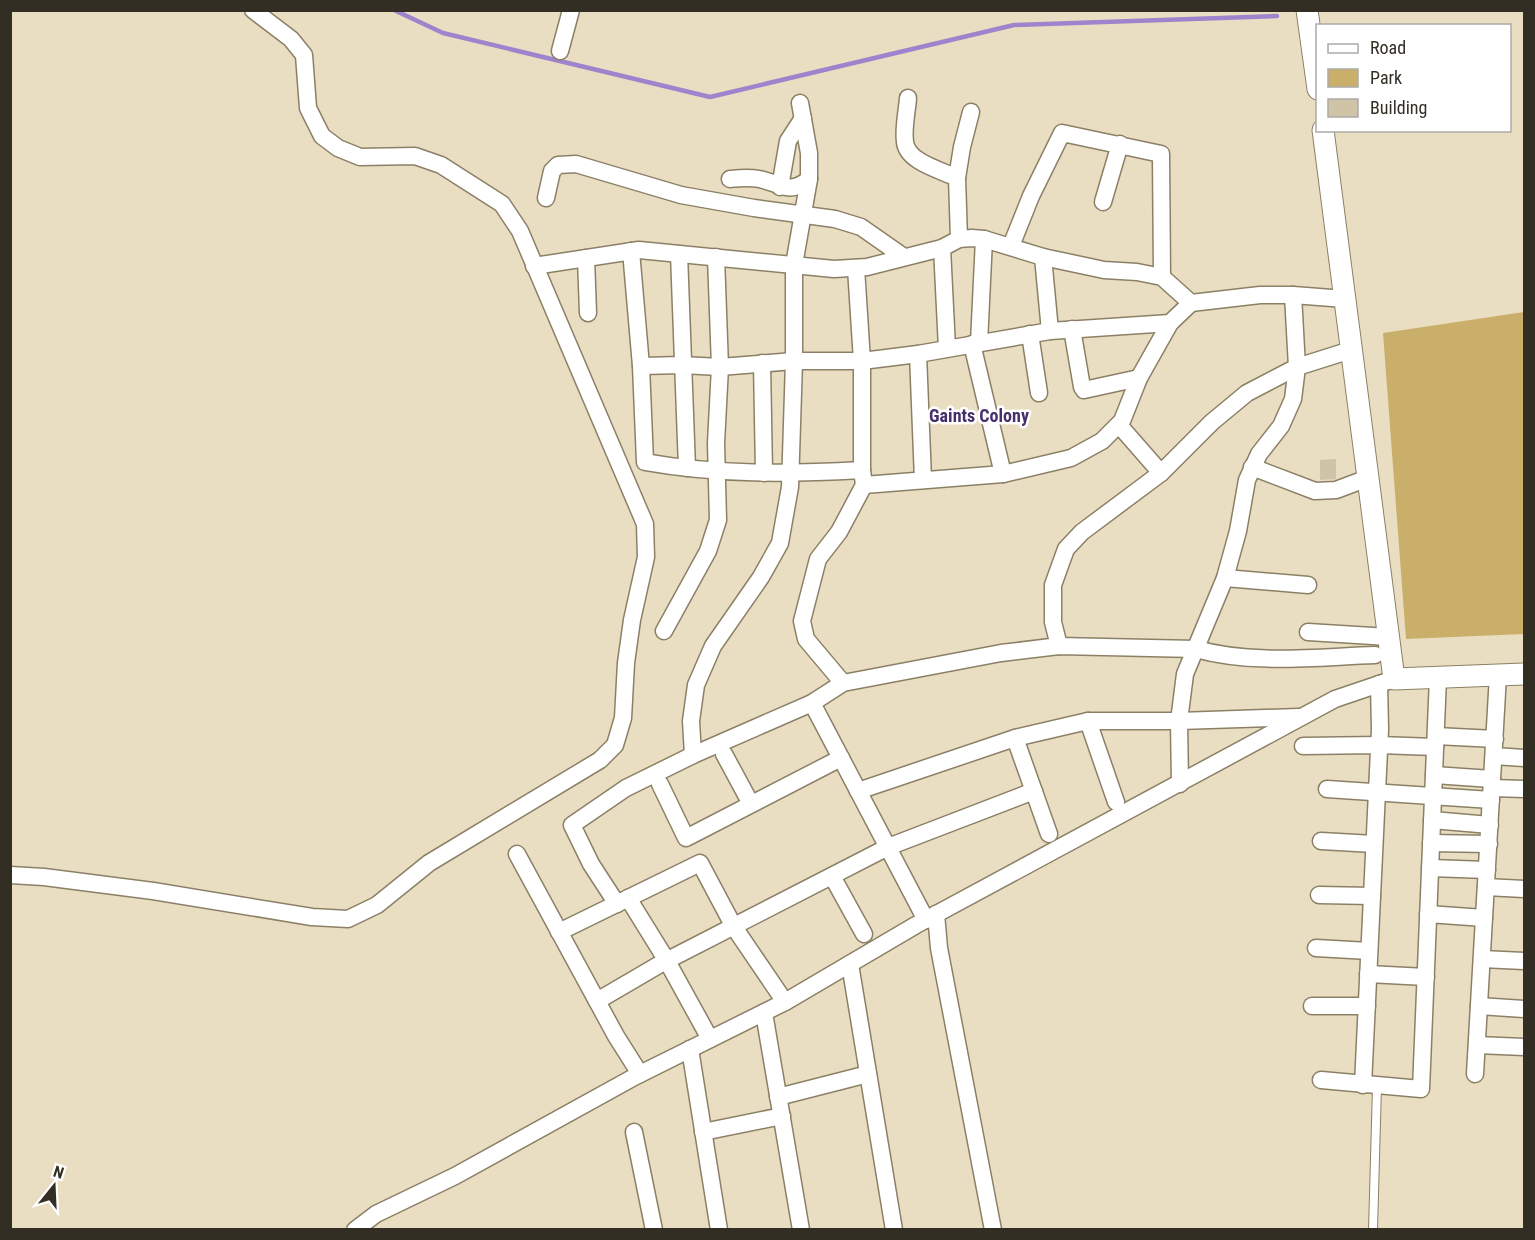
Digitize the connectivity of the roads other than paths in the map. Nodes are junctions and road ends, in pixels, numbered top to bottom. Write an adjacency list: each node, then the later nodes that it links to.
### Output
1 (253, 10): 28 (street)
2 (571, 10): 4 (street)
3 (1307, 10): 5 (street)
4 (560, 51)
5 (1316, 81)
6 (908, 99): 10 (street)
7 (971, 112): 10 (street)
8 (1323, 132): 32 (street)
9 (1120, 144): 15 (street); 19 (street); 30 (street)
10 (957, 178): 17 (street)
11 (730, 179): 13 (street)
12 (809, 179): 13 (street); 13 (street); 16 (street)
13 (780, 187)
14 (546, 198): 16 (street)
15 (1103, 202)
16 (803, 214): 24 (street); 27 (street)
17 (959, 239): 18 (street); 20 (street)
18 (984, 239): 19 (street); 39 (street)
19 (1011, 246): 25 (street)
20 (942, 248): 24 (street); 40 (street)
21 (631, 251): 22 (street); 26 (street); 47 (street)
22 (679, 254): 23 (street); 46 (street)
23 (716, 257): 27 (street); 48 (street)
24 (904, 257): 29 (street)
25 (1043, 257): 30 (street); 37 (street)
26 (586, 258): 28 (street); 34 (street)
27 (794, 265): 29 (street); 43 (street)
28 (534, 266): 112 (street)
29 (856, 268): 44 (street)
30 (1161, 277): 33 (street)
31 (1293, 295): 32 (street); 33 (street); 49 (street)
32 (1345, 299): 41 (street)
33 (1191, 303): 35 (street)
34 (588, 314)
35 (1170, 323): 36 (street); 50 (street)
36 (1072, 329): 37 (street); 50 (street)
37 (1050, 331): 38 (street)
38 (1030, 334): 39 (street); 51 (street)
39 (975, 343): 40 (street); 59 (street)
40 (947, 348): 42 (street)
41 (1352, 350): 49 (street); 61 (street)
42 (918, 354): 44 (street); 62 (street)
43 (794, 361): 44 (street); 45 (street); 58 (street)
44 (862, 361): 60 (street)
45 (762, 363): 48 (street); 56 (street)
46 (682, 365): 47 (street); 48 (street); 54 (street)
47 (640, 366): 54 (street)
48 (720, 367): 55 (street)
49 (1297, 367): 53 (street); 57 (street)
50 (1139, 378): 52 (street)
51 (1039, 393)
52 (1119, 425): 57 (street); 59 (street)
53 (1252, 467): 61 (street); 63 (street)
54 (687, 468): 55 (street)
55 (716, 472): 56 (street); 65 (street)
56 (764, 473): 58 (street)
57 (1161, 473): 68 (street)
58 (790, 474): 60 (street); 86 (street)
59 (1003, 474): 62 (street)
60 (863, 478): 62 (street); 75 (street)
61 (1368, 478): 67 (street)
62 (923, 480)
63 (1225, 578): 64 (street); 69 (street)
64 (1308, 585)
65 (664, 631)
66 (1308, 632): 67 (street)
67 (1389, 637): 74 (street)
68 (1059, 646): 69 (street); 75 (street)
69 (1196, 649): 70 (street); 79 (street)
70 (1375, 655)
71 (1524, 674): 72 (street)
72 (1498, 675): 73 (street); 84 (street)
73 (1438, 677): 74 (street); 81 (street)
74 (1387, 682): 77 (street); 82 (street)
75 (843, 684): 76 (street)
76 (812, 703): 86 (street); 87 (street)
77 (1302, 717): 79 (street); 91 (street)
78 (1088, 721): 79 (street); 80 (street); 99 (street)
79 (1179, 722): 91 (street)
80 (1015, 738): 95 (street); 96 (street)
81 (1435, 742): 82 (street); 84 (street); 89 (street)
82 (1379, 745): 83 (street); 97 (street)
83 (1303, 746)
84 (1494, 748): 88 (street); 93 (street)
85 (724, 754): 100 (street)
86 (693, 755): 118 (street)
87 (841, 758): 95 (street); 100 (street)
88 (1524, 758)
89 (1434, 775): 93 (street); 98 (street)
90 (660, 784): 100 (street)
91 (1180, 784): 120 (street)
92 (1327, 789): 97 (street)
93 (1492, 789): 94 (street); 98 (street); 102 (street)
94 (1524, 789)
95 (858, 791): 108 (street)
96 (1034, 791): 103 (street); 108 (street)
97 (1377, 793): 98 (street); 106 (street)
98 (1433, 796): 101 (street)
99 (1116, 802)
100 (751, 804)
101 (1432, 820): 102 (street); 105 (street)
102 (1490, 825): 107 (street)
103 (1049, 834)
104 (1321, 841): 106 (street)
105 (1431, 843): 107 (street); 110 (street)
106 (1374, 844): 117 (street)
107 (1489, 844): 111 (street)
108 (888, 847): 113 (street); 120 (street)
109 (517, 854): 123 (street)
110 (1430, 868): 111 (street); 119 (street)
111 (1487, 870): 114 (street)
112 (10, 875)
113 (832, 876): 122 (street); 124 (street)
114 (1486, 887): 115 (street); 121 (street)
115 (1524, 889)
116 (1319, 895): 117 (street)
117 (1372, 896): 126 (street)
118 (623, 901): 122 (street); 123 (street); 128 (street)
119 (1428, 914): 121 (street); 132 (street)
120 (931, 917): 130 (street); 158 (street)
121 (1484, 918): 127 (street)
122 (734, 927): 128 (street); 134 (street)
123 (559, 932): 133 (street)
124 (864, 934)
125 (1316, 948): 126 (street)
126 (1369, 951): 131 (street)
127 (1482, 958): 129 (street); 137 (street)
128 (666, 961): 133 (street); 140 (street)
129 (1524, 961)
130 (850, 964): 134 (street); 145 (street)
131 (1368, 974): 132 (street); 136 (street)
132 (1425, 977): 148 (street)
133 (597, 1000): 144 (street)
134 (785, 1002): 139 (street)
135 (1312, 1006): 136 (street)
136 (1367, 1006): 148 (street)
137 (1479, 1006): 138 (street); 141 (street)
138 (1524, 1009)
139 (764, 1013): 140 (street); 149 (street)
140 (710, 1039): 143 (street)
141 (1477, 1045): 142 (street); 146 (street)
142 (1524, 1047)
143 (690, 1049): 144 (street); 151 (street)
144 (640, 1074): 153 (street)
145 (868, 1074): 149 (street); 157 (street)
146 (1475, 1074)
147 (1321, 1080): 148 (street)
148 (1370, 1085): 159 (lane)
149 (778, 1097): 150 (street)
150 (782, 1116): 151 (street); 156 (street)
151 (703, 1131): 155 (street)
152 (634, 1132): 154 (street)
153 (355, 1230)
154 (654, 1230)
155 (718, 1230)
156 (801, 1230)
157 (894, 1230)
158 (993, 1230)
159 (1372, 1230)

